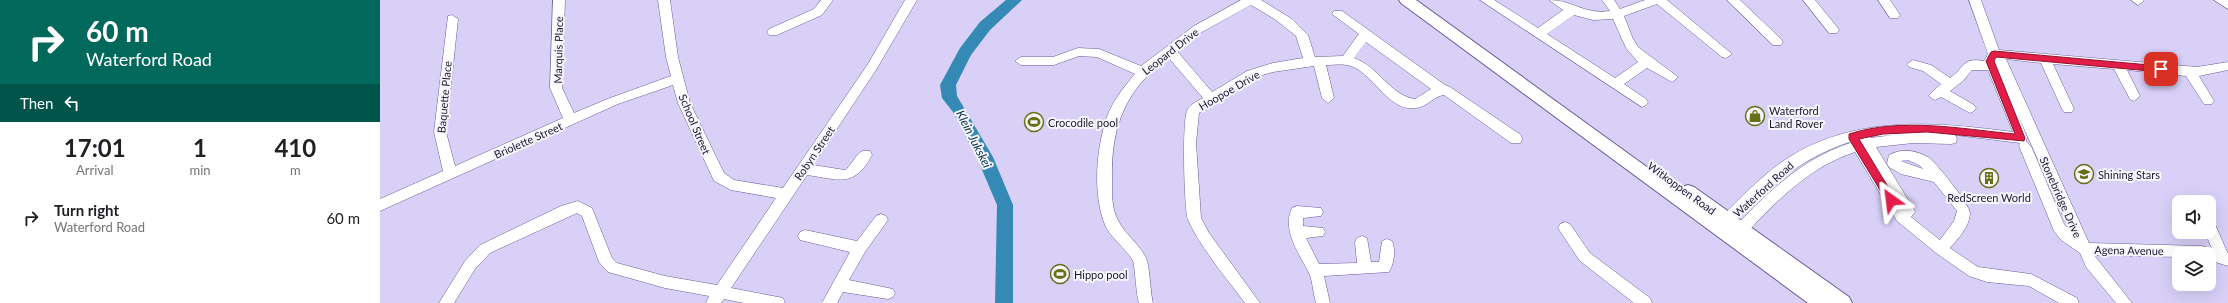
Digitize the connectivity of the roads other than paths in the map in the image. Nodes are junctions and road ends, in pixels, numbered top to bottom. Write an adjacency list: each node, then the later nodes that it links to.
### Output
1 (559, 0): 52 (street, Marquis Place)
2 (664, 0): 41 (street, School Street)
3 (826, 0): 23 (street)
4 (911, 0): 57 (street, Robyn Street)
5 (1251, 0): 27 (street, Leopard Drive); 33 (street)
6 (1406, 0): 67 (main road, Witkoppen Road)
7 (1486, 0): 24 (street)
8 (1555, 0): 17 (street)
9 (1608, 0): 19 (street)
10 (1658, 0): 19 (street); 28 (street)
11 (1733, 0): 26 (street)
12 (1809, 0): 22 (street)
13 (1884, 0): 20 (street)
14 (1975, 0): 30 (street, Stonebridge Drive)
15 (2220, 0): 16 (street)
16 (2228, 5)
17 (1571, 11): 19 (street); 24 (street)
18 (1338, 14): 25 (street)
19 (1618, 14): 34 (street)
20 (1894, 15)
21 (452, 19): 58 (street, Baquette Place)
22 (1833, 30)
23 (773, 32)
24 (1538, 34): 42 (street)
25 (1365, 35): 32 (street); 43 (street)
26 (1777, 42)
27 (1169, 50): 38 (street, Leopard Drive); 46 (street)
28 (1726, 54)
29 (2044, 59): 30 (street); 36 (street); 51 (street)
30 (1993, 60): 44 (street); 55 (street, Stonebridge Drive)
31 (1021, 61): 38 (street)
32 (1346, 61): 33 (street, Hoopoe Drive); 43 (street, Hoopoe Drive)
33 (1314, 62): 46 (street, Hoopoe Drive); 47 (street)
34 (1647, 62): 40 (street); 42 (street)
35 (1913, 64): 44 (street)
36 (2118, 65): 39 (street); 45 (street)
37 (2228, 66): 39 (street)
38 (1142, 72): 87 (street, Leopard Drive)
39 (2190, 72): 48 (street)
40 (1672, 77)
41 (677, 79): 52 (street, Briolette Street); 62 (street, School Street)
42 (1616, 84): 49 (street)
43 (1442, 90): 53 (street)
44 (1942, 90): 50 (street)
45 (2134, 96)
46 (1211, 98): 88 (street, Hoopoe Drive)
47 (1328, 98)
48 (2208, 101)
49 (1642, 102)
50 (1970, 108)
51 (2068, 109)
52 (571, 121): 58 (street, Briolette Street)
53 (1516, 139)
54 (1860, 140): 55 (street, Waterford Road); 67 (street, Waterford Road); 75 (street)
55 (2027, 142): 60 (street, Stonebridge Drive); 61 (street, Stonebridge Drive)
56 (865, 155): 57 (street)
57 (802, 169): 62 (street, Robyn Street)
58 (450, 174): 63 (street, Briolette Street)
59 (1938, 178): 75 (street)
60 (2040, 184): 61 (street); 76 (street, Stonebridge Drive)
61 (2055, 184): 76 (street, Stonebridge Drive)
62 (786, 194): 82 (street, Robyn Street)
63 (380, 204)
64 (1316, 212): 68 (street)
65 (881, 220): 74 (street)
66 (1564, 228): 89 (street)
67 (1729, 230): 90 (main road, Witkoppen Road); 91 (main road, Witkoppen Road)
68 (1297, 232): 69 (street); 79 (street)
69 (1318, 232)
70 (805, 236): 74 (street)
71 (2215, 239): 77 (street, Agena Avenue)
72 (1362, 242): 78 (street)
73 (1387, 245): 78 (street)
74 (860, 248): 80 (street)
75 (1941, 249): 92 (street)
76 (2084, 249): 77 (street, Agena Avenue); 93 (street, Stonebridge Drive)
77 (2225, 259)
78 (1364, 268): 79 (street)
79 (1314, 270): 83 (street)
80 (840, 286): 81 (street); 86 (street)
81 (888, 293)
82 (716, 298): 84 (street); 85 (street)
83 (1322, 302)
84 (446, 303)
85 (778, 303)
86 (829, 303)
87 (1146, 303)
88 (1253, 303)
89 (1644, 303)
90 (1822, 303)
91 (1843, 303)
92 (2072, 303)
93 (2125, 303)

